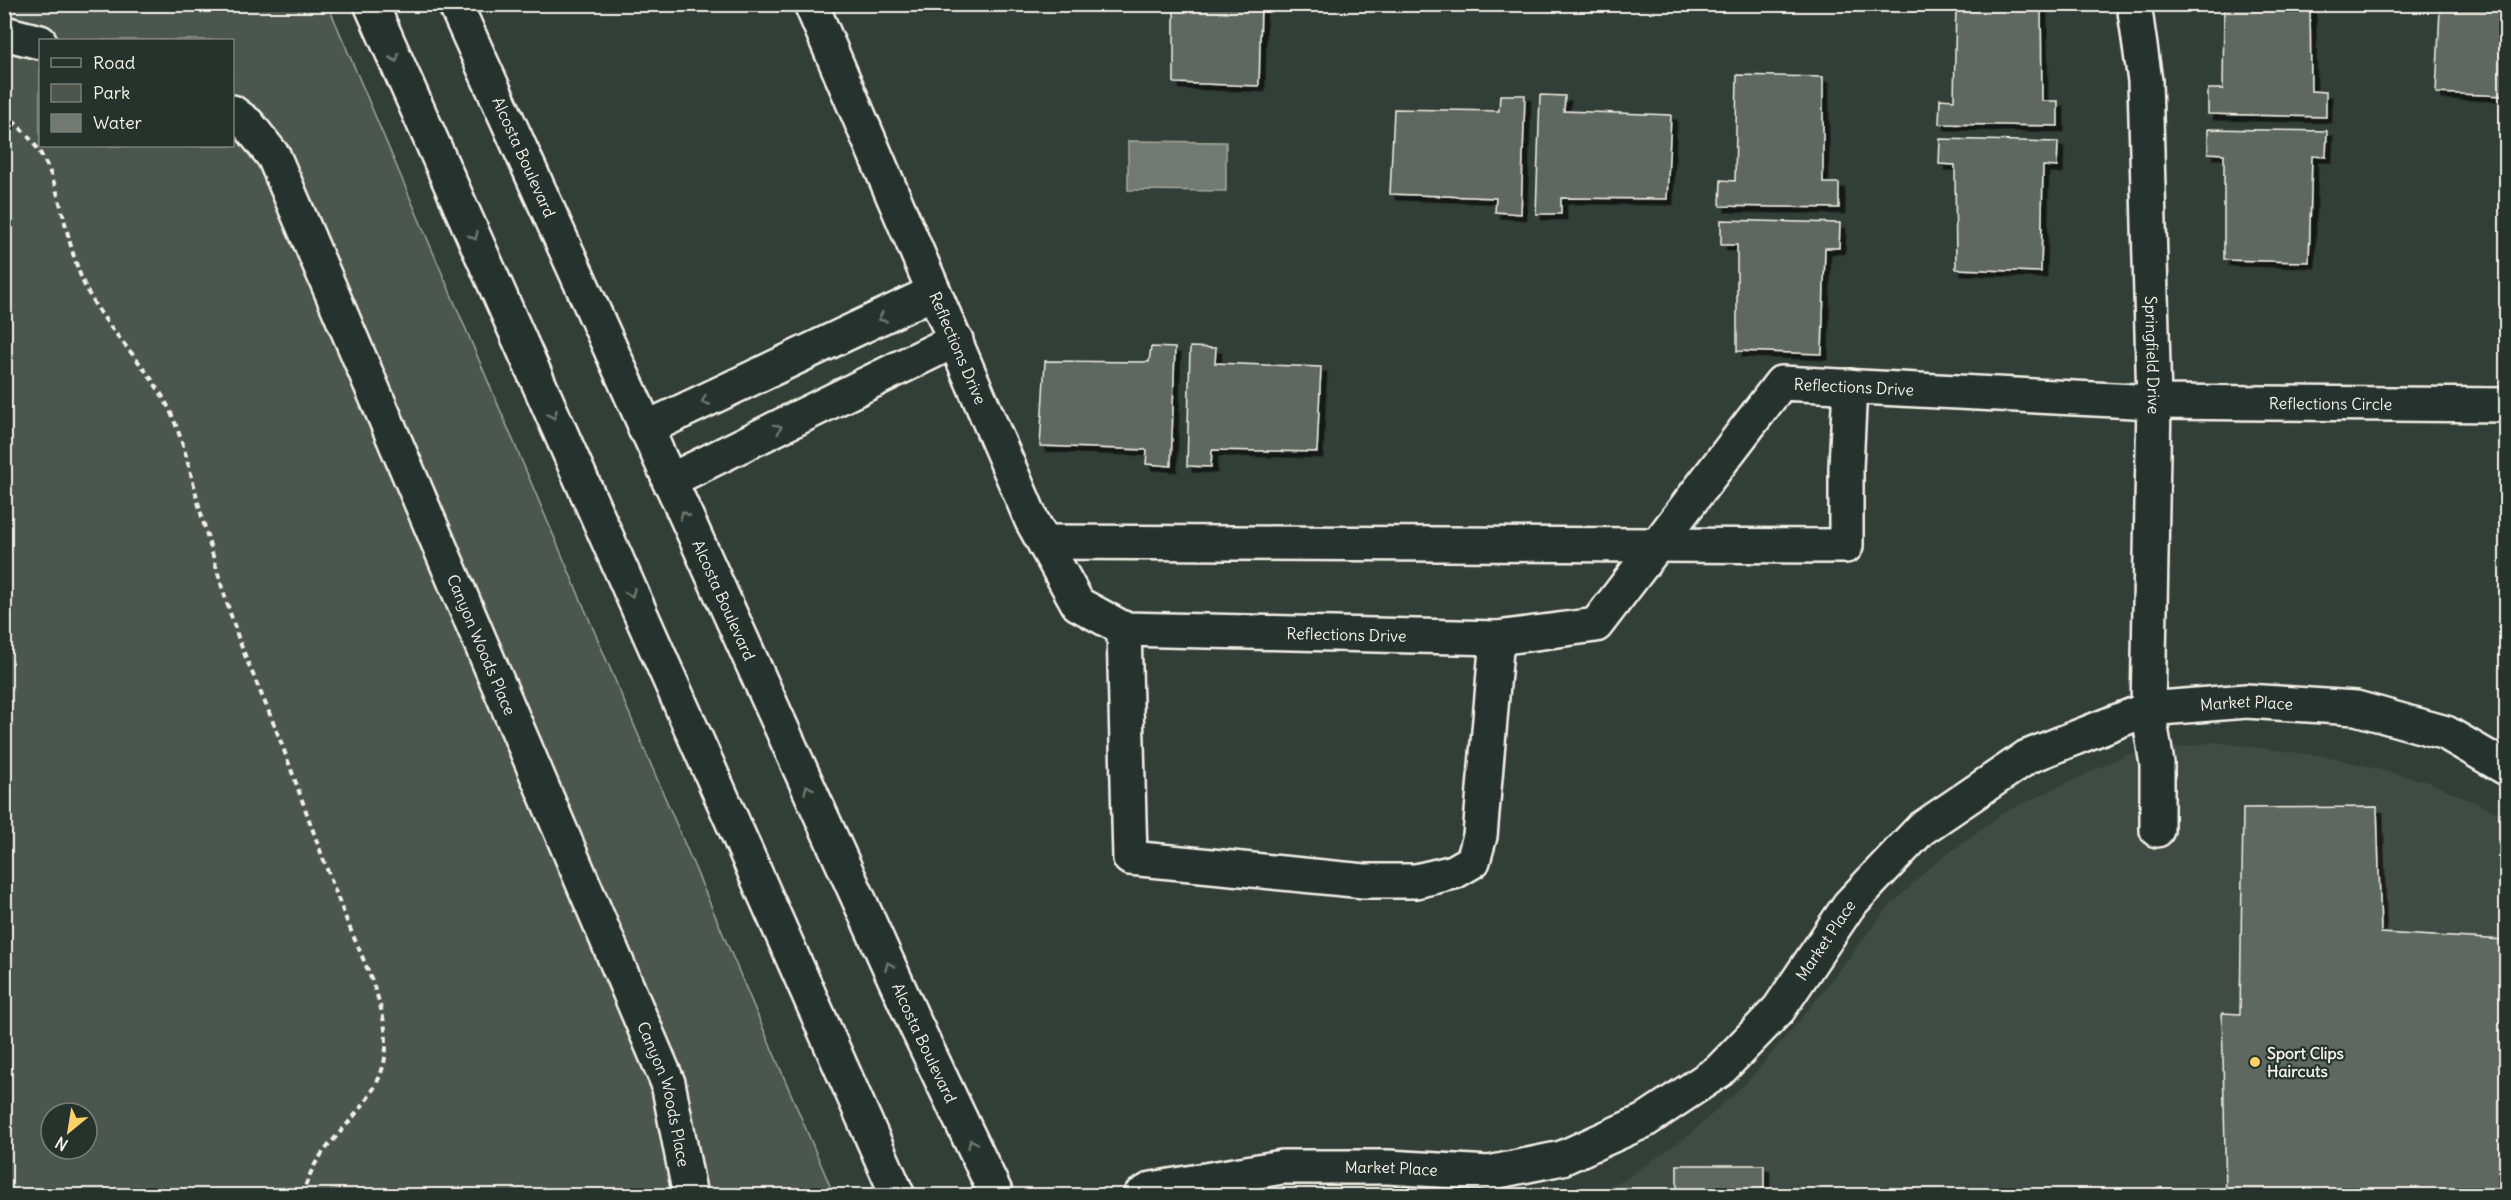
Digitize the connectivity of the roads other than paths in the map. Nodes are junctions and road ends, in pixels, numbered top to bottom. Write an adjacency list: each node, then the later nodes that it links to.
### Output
1 (371, 4): 24 (street, one-way to 24)
2 (455, 4): 13 (street, Alcosta Boulevard)
3 (811, 4): 8 (street, Reflections Drive)
4 (2134, 4): 11 (street, Springfield Drive)
5 (4, 33): 6 (street)
6 (39, 42)
7 (234, 114): 23 (street, Canyon Woods Place)
8 (934, 292): 9 (street, Reflections Drive); 13 (street, one-way to 13)
9 (956, 340): 14 (street, one-way to 9); 15 (street, Reflections Drive)
10 (1850, 386): 11 (street, Reflections Drive); 16 (street, Reflections Drive); 16 (street)
11 (2154, 402): 12 (street, Reflections Circle); 19 (street, Springfield Drive)
12 (2506, 405)
13 (645, 429): 14 (street, Alcosta Boulevard)
14 (669, 481): 25 (street, Alcosta Boulevard, one-way to 14)
15 (1044, 542): 16 (street); 17 (street, Reflections Drive)
16 (1660, 544): 18 (street, Reflections Drive)
17 (1124, 629): 18 (street, Reflections Drive); 18 (street)
18 (1497, 638)
19 (2148, 709): 20 (street, Market Place); 21 (street, Springfield Drive); 22 (street, Market Place)
20 (2506, 768)
21 (2157, 830)
22 (1491, 1184): 26 (street, Market Place)
23 (690, 1196)
24 (898, 1196)
25 (997, 1196)
26 (1140, 1196)

